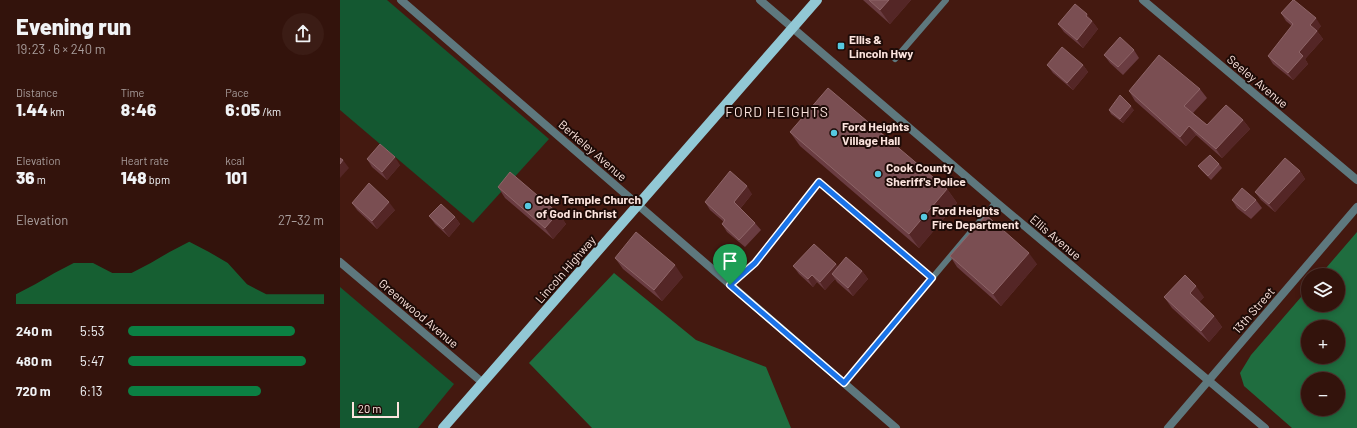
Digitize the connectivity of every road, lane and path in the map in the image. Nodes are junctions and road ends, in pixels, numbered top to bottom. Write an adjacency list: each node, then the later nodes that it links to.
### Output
1 (401, 0): 10 (street, Berkeley Avenue)
2 (760, 0): 6 (street, Ellis Avenue)
3 (817, 0): 6 (main road, Lincoln Highway)
4 (946, 0): 7 (lane)
5 (1143, 0): 8 (street, Seeley Avenue)
6 (792, 28): 9 (street, Ellis Avenue); 10 (main road, Lincoln Highway)
7 (895, 59)
8 (1357, 180)
9 (996, 202): 13 (lane); 15 (street, Ellis Avenue)
10 (638, 205): 14 (street, Berkeley Avenue); 16 (main road, Lincoln Highway)
11 (1357, 207): 15 (street, 13th Street)
12 (340, 262): 16 (street, Greenwood Avenue)
13 (932, 278): 14 (lane); 17 (lane)
14 (730, 285): 17 (street, Berkeley Avenue)
15 (1209, 380): 20 (street, 13th Street); 21 (street, Ellis Avenue)
16 (482, 383): 18 (main road, Lincoln Highway)
17 (844, 383): 19 (street, Berkeley Avenue)
18 (444, 428)
19 (896, 428)
20 (1168, 428)
21 (1265, 428)

